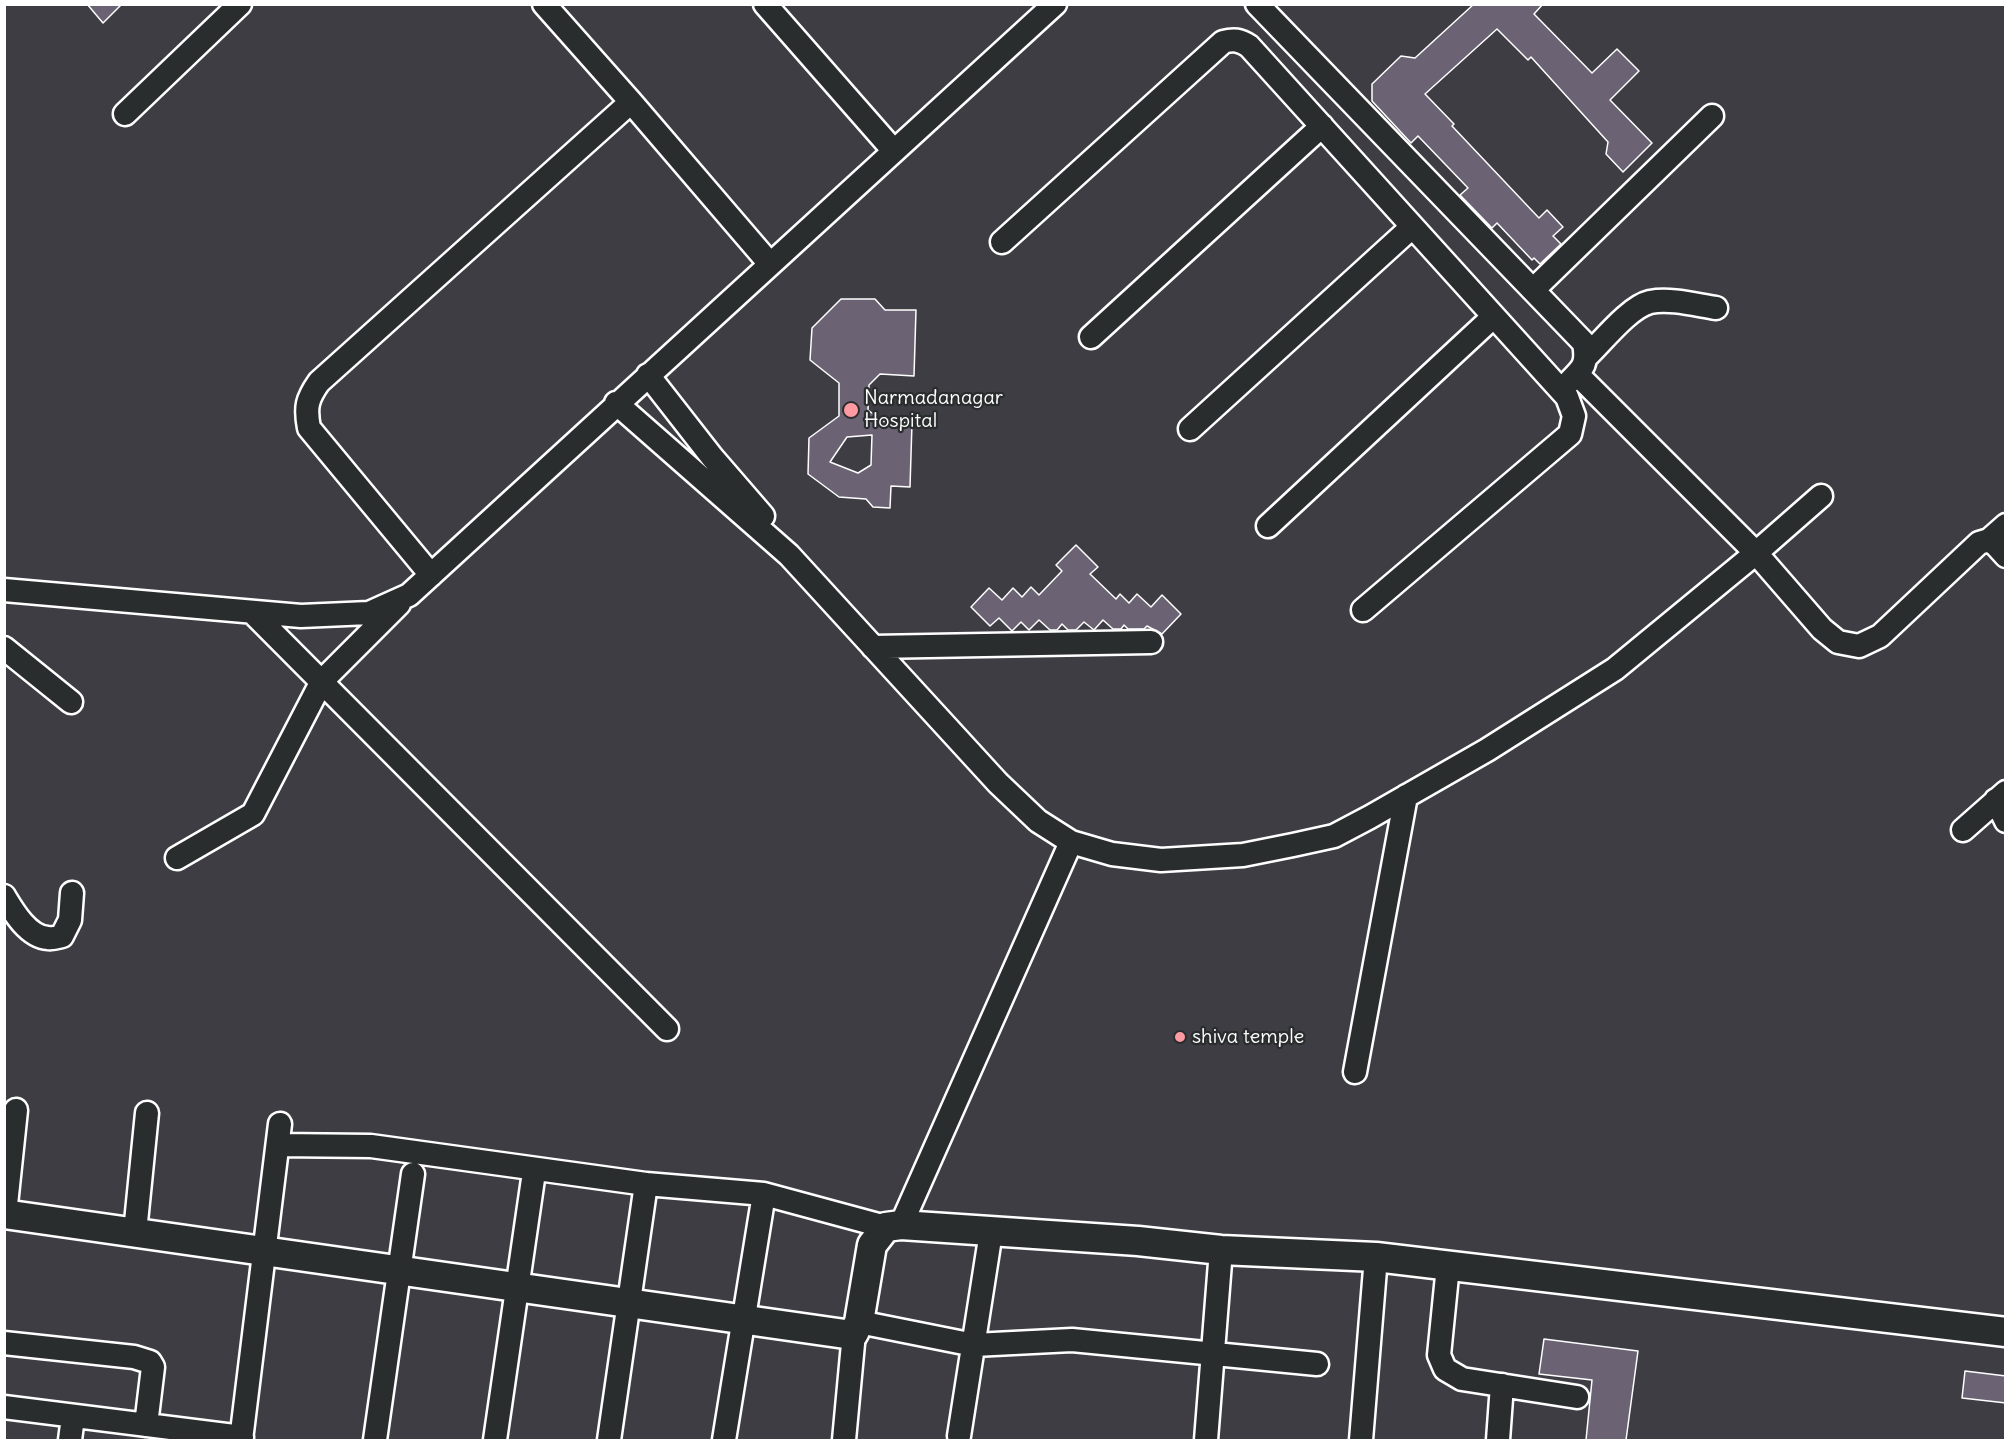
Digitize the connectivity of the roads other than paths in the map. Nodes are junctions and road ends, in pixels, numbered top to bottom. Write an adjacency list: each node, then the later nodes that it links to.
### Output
1 (240, 4): 7 (street)
2 (544, 4): 6 (street)
3 (765, 4): 10 (street)
4 (1055, 4): 10 (street)
5 (1257, 4): 14 (street)
6 (632, 102): 13 (street); 30 (street)
7 (125, 114)
8 (1713, 116): 14 (street)
9 (1322, 126): 11 (street); 12 (street); 17 (street)
10 (894, 151): 13 (street)
11 (1412, 227): 16 (street); 22 (street)
12 (1002, 242)
13 (770, 264): 19 (street)
14 (1533, 290): 18 (street)
15 (1716, 308): 18 (street)
16 (1493, 317): 20 (street); 25 (street)
17 (1091, 338)
18 (1582, 366): 20 (street); 27 (street)
19 (648, 375): 21 (street); 28 (street)
20 (1561, 391): 33 (street)
21 (616, 403): 28 (street); 30 (street)
22 (1190, 429)
23 (1821, 496): 27 (street)
24 (2006, 525): 26 (street)
25 (1268, 526)
26 (1989, 540): 27 (street); 29 (street)
27 (1756, 554): 40 (street)
28 (789, 555): 36 (street)
29 (2006, 556)
30 (431, 576): 32 (street)
31 (4, 590): 34 (street)
32 (409, 594): 34 (street); 38 (street)
33 (1363, 610)
34 (252, 612): 38 (street)
35 (1151, 642): 36 (street)
36 (873, 647): 44 (street)
37 (4, 648): 39 (street)
38 (322, 681): 45 (street); 48 (street)
39 (71, 702)
40 (1406, 796): 44 (street); 49 (street)
41 (2001, 796): 42 (street); 43 (street)
42 (2006, 821)
43 (1963, 830)
44 (1071, 842): 57 (street)
45 (177, 858)
46 (72, 893): 47 (street)
47 (4, 896)
48 (667, 1029)
49 (1355, 1072)
50 (16, 1110): 56 (street)
51 (147, 1113): 58 (street)
52 (413, 1174): 64 (street)
53 (533, 1179): 65 (street)
54 (646, 1184): 55 (street); 61 (street); 66 (street)
55 (764, 1194): 57 (street); 67 (street)
56 (5, 1214): 58 (main road)
57 (893, 1226): 59 (main road); 68 (main road)
58 (135, 1232): 61 (main road)
59 (992, 1232): 60 (main road); 71 (street)
60 (1221, 1250): 62 (main road); 72 (street)
61 (266, 1251): 64 (main road); 81 (street)
62 (1376, 1257): 63 (main road); 89 (street)
63 (1448, 1266): 69 (main road); 74 (street)
64 (400, 1272): 65 (main road); 83 (street)
65 (517, 1287): 66 (main road); 84 (street)
66 (629, 1304): 67 (main road); 85 (street)
67 (744, 1320): 68 (main road); 86 (street)
68 (856, 1328): 71 (street); 87 (street)
69 (2006, 1332)
70 (4, 1343): 78 (street)
71 (974, 1345): 72 (street); 80 (street)
72 (1212, 1354): 73 (street); 88 (street)
73 (1317, 1364)
74 (1502, 1385): 75 (street); 90 (street)
75 (1577, 1397)
76 (4, 1407): 77 (street)
77 (73, 1416): 78 (street); 82 (street)
78 (146, 1425): 79 (street)
79 (171, 1434): 81 (street)
80 (959, 1436)
81 (241, 1439)
82 (70, 1440)
83 (375, 1440)
84 (495, 1440)
85 (609, 1440)
86 (724, 1440)
87 (844, 1440)
88 (1206, 1440)
89 (1361, 1440)
90 (1498, 1440)

